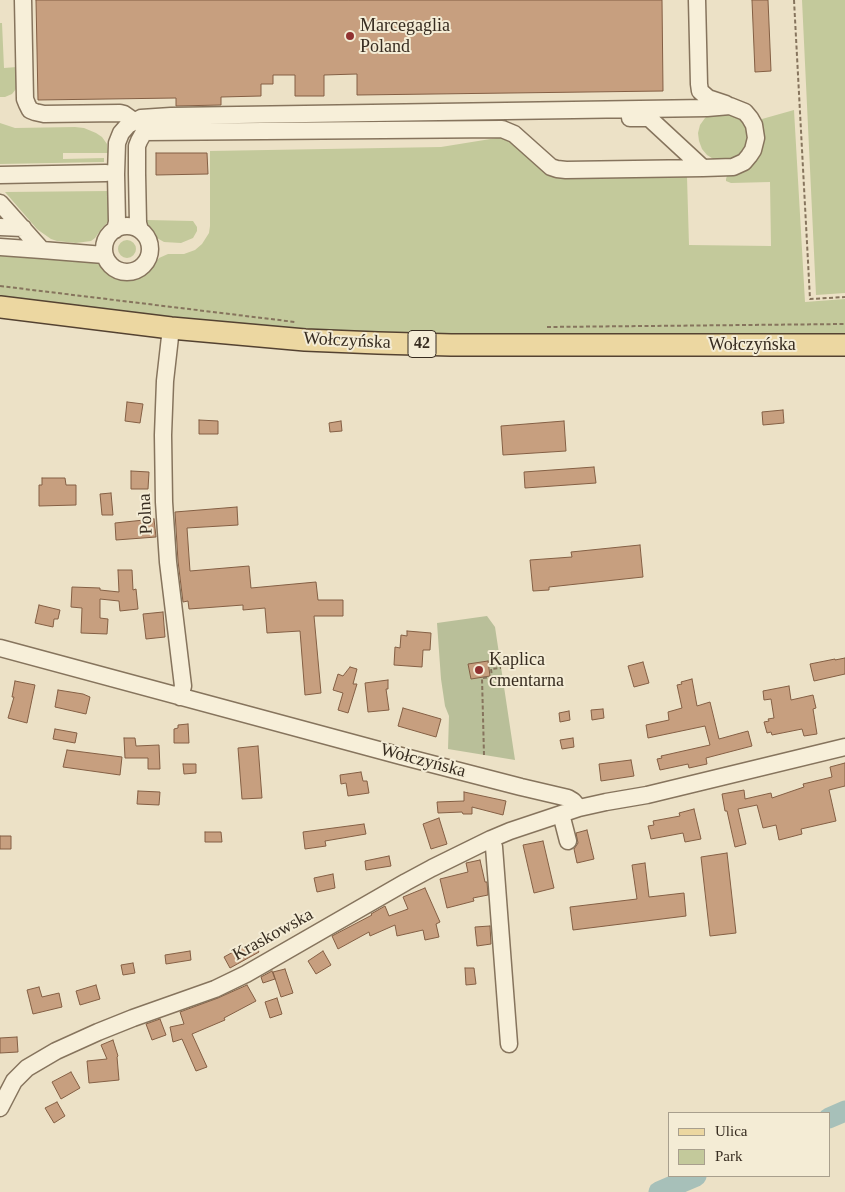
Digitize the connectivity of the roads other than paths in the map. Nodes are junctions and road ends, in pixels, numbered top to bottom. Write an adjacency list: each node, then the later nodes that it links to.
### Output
1 (23, 0): 4 (street)
2 (697, 0): 3 (street)
3 (730, 106): 4 (street); 5 (street)
4 (138, 133): 5 (street); 5 (street); 11 (street); 12 (street)
5 (703, 168)
6 (106, 173): 7 (street)
7 (0, 174)
8 (0, 203): 10 (street)
9 (0, 226): 10 (street)
10 (23, 228): 14 (street)
11 (115, 230): 12 (street); 15 (street)
12 (140, 230): 15 (street)
13 (0, 247): 14 (street)
14 (42, 250): 15 (street)
15 (104, 255)
16 (0, 307): 17 (main road, Wołczyńska / 42)
17 (171, 328): 18 (main road, Wołczyńska / 42); 20 (street, Polna)
18 (845, 345)
19 (0, 648): 20 (street, Wołczyńska)
20 (180, 697): 22 (street, Wołczyńska)
21 (845, 747): 22 (street)
22 (579, 808): 23 (street, Kraskowska)
23 (561, 814): 24 (street, Kraskowska); 25 (street)
24 (491, 840): 26 (street); 27 (street, Kraskowska)
25 (568, 841)
26 (509, 1044)
27 (7, 1078): 28 (street, Kraskowska)
28 (0, 1108)

